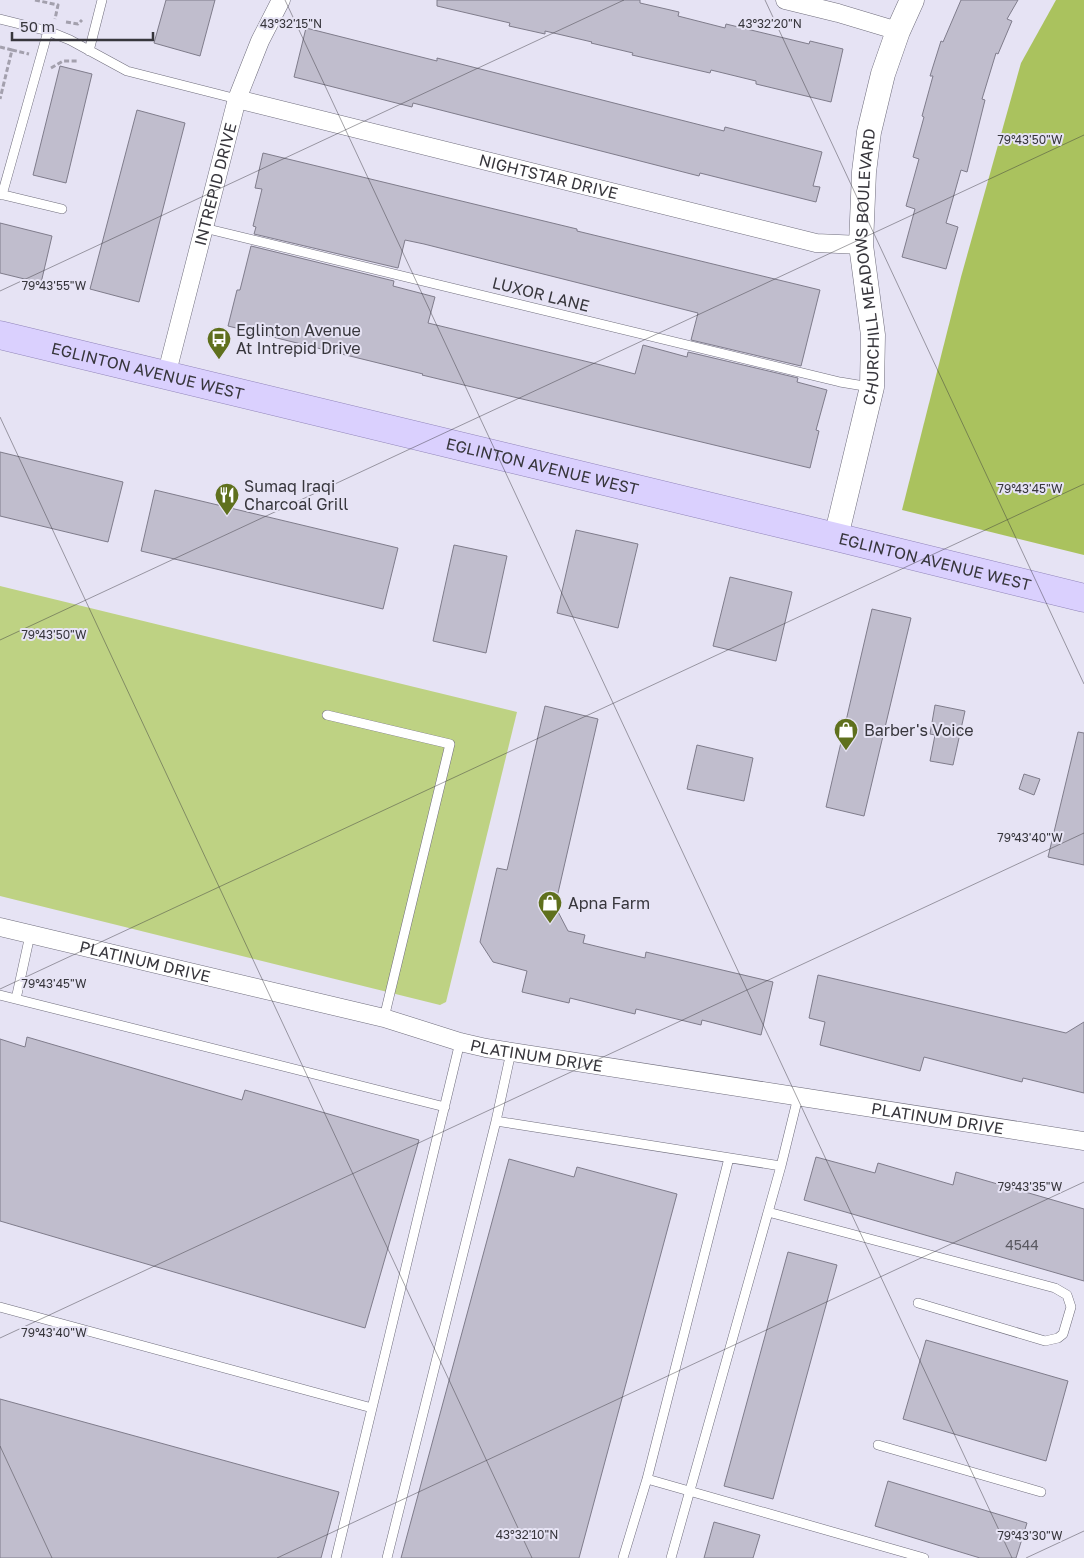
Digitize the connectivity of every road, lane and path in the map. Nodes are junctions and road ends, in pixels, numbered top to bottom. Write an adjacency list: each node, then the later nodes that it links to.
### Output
1 (35, 0): 7 (path)
2 (102, 0): 12 (lane)
3 (281, 0): 17 (street, INTREPID DRIVE)
4 (785, 0): 9 (street)
5 (912, 0): 9 (street, CHURCHILL MEADOWS BOULEVARD)
6 (0, 19): 8 (lane)
7 (83, 19)
8 (48, 31): 12 (lane); 18 (lane)
9 (898, 31): 21 (street, CHURCHILL MEADOWS BOULEVARD)
10 (0, 47): 11 (path)
11 (12, 50): 13 (path); 16 (path)
12 (89, 51): 17 (lane)
13 (29, 54)
14 (82, 62): 15 (path)
15 (49, 71)
16 (0, 99)
17 (237, 99): 20 (street, INTREPID DRIVE); 21 (street, NIGHTSTAR DRIVE)
18 (1, 194): 19 (lane)
19 (62, 209)
20 (204, 228): 23 (street, INTREPID DRIVE); 24 (lane, LUXOR LANE)
21 (861, 245): 24 (street, CHURCHILL MEADOWS BOULEVARD)
22 (0, 335): 23 (main road, EGLINTON AVENUE WEST)
23 (166, 376): 25 (main road, EGLINTON AVENUE WEST)
24 (872, 387): 25 (street, CHURCHILL MEADOWS BOULEVARD)
25 (836, 537): 26 (main road, EGLINTON AVENUE WEST)
26 (1084, 598)
27 (328, 715): 32 (lane)
28 (0, 927): 29 (street, PLATINUM DRIVE)
29 (30, 935): 31 (lane); 32 (street, PLATINUM DRIVE)
30 (0, 995): 31 (lane)
31 (16, 999): 36 (lane)
32 (384, 1018): 33 (street, PLATINUM DRIVE)
33 (460, 1042): 34 (street, PLATINUM DRIVE); 36 (lane)
34 (511, 1052): 35 (street, PLATINUM DRIVE); 37 (lane)
35 (798, 1097): 38 (street, PLATINUM DRIVE); 40 (lane)
36 (445, 1107): 44 (lane)
37 (496, 1121): 39 (lane); 50 (lane)
38 (1084, 1141)
39 (729, 1158): 40 (lane); 46 (lane)
40 (781, 1166): 41 (lane)
41 (768, 1212): 42 (lane); 47 (lane)
42 (918, 1303)
43 (0, 1307): 44 (lane)
44 (372, 1408): 49 (lane)
45 (878, 1445): 48 (lane)
46 (647, 1479): 47 (lane); 51 (lane)
47 (690, 1491): 52 (lane); 53 (lane)
48 (1041, 1492)
49 (336, 1558)
50 (387, 1558)
51 (623, 1558)
52 (671, 1558)
53 (924, 1558)

